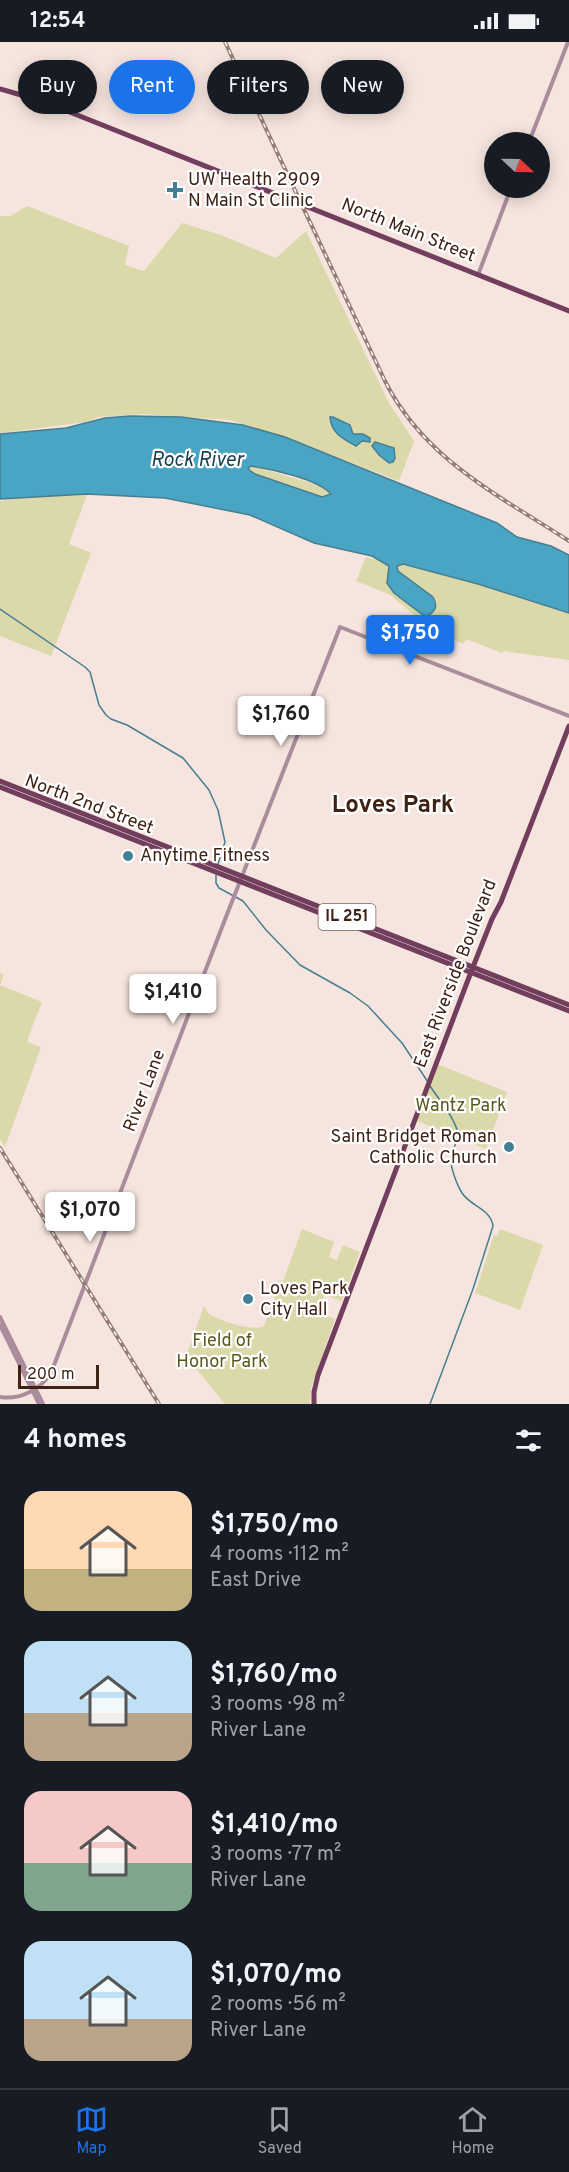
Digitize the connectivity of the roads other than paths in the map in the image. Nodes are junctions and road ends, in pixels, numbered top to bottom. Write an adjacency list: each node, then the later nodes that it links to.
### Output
1 (568, 42): 3 (street)
2 (0, 89): 5 (main road, North Main Street)
3 (533, 132)
4 (507, 198): 5 (street)
5 (478, 275): 6 (main road, North Main Street)
6 (569, 310)
7 (569, 716): 12 (street, River Lane)
8 (569, 726): 13 (main road, East Riverside Boulevard)
9 (0, 781): 11 (main road, North 2nd Street / IL 251)
10 (0, 787): 11 (main road, North 2nd Street / IL 251)
11 (217, 869): 12 (main road, North 2nd Street / IL 251)
12 (241, 878): 13 (main road, North 2nd Street / IL 251); 20 (street, River Lane)
13 (472, 969): 14 (main road, North 2nd Street / IL 251); 23 (main road, East Riverside Boulevard)
14 (519, 988): 15 (main road, North 2nd Street / IL 251); 16 (main road, North 2nd Street / IL 251)
15 (569, 1005)
16 (569, 1011)
17 (0, 1317): 19 (street)
18 (0, 1325): 19 (street)
19 (14, 1349): 20 (street)
20 (34, 1390): 21 (street); 22 (street)
21 (0, 1397)
22 (41, 1404)
23 (314, 1404)

